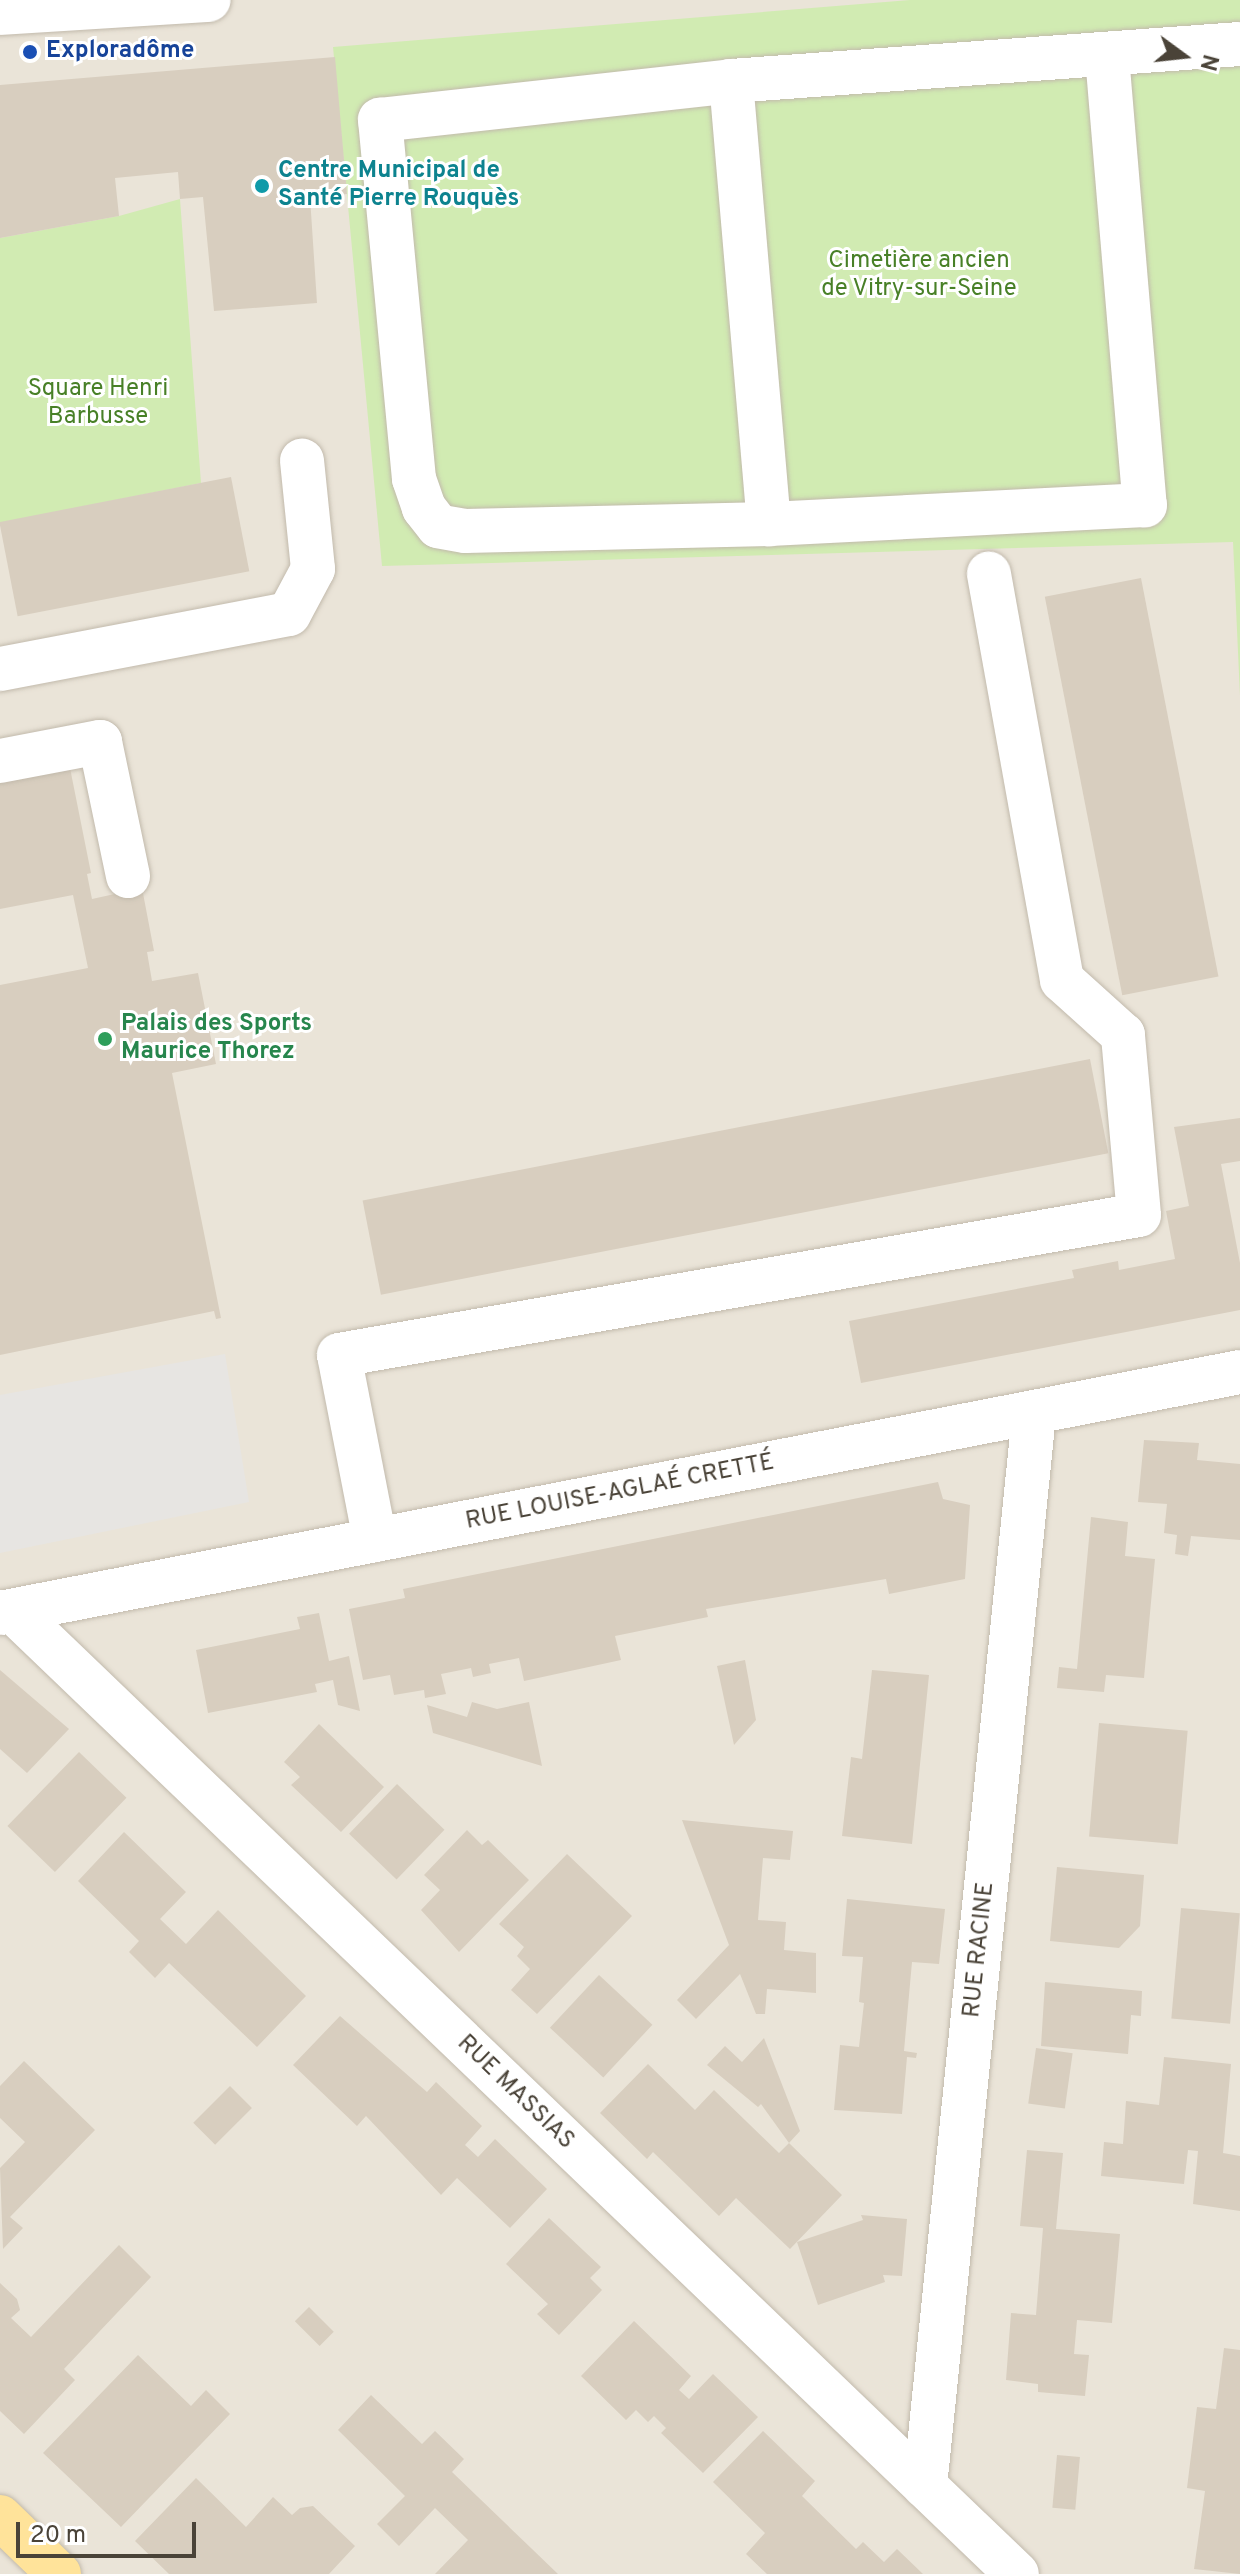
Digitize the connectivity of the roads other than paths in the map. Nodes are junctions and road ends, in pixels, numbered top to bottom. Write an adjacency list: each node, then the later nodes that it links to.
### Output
1 (209, 0): 2 (street)
2 (153, 2): 3 (street)
3 (0, 13)
4 (1240, 44): 5 (street)
5 (1107, 56): 6 (street); 8 (street)
6 (731, 81): 8 (street); 8 (street)
7 (302, 461): 10 (street)
8 (769, 524)
9 (989, 574): 15 (street)
10 (0, 669)
11 (0, 761): 12 (street)
12 (128, 876)
13 (1240, 1372): 14 (street, RUE LOUISE-AGLAÉ CRETTÉ)
14 (1034, 1414): 15 (street, RUE LOUISE-AGLAÉ CRETTÉ); 17 (street, RUE RACINE)
15 (375, 1540): 16 (street, RUE LOUISE-AGLAÉ CRETTÉ)
16 (7, 1612): 17 (street, RUE MASSIAS)
17 (925, 2486): 20 (street, RUE MASSIAS)
18 (0, 2517): 19 (main road)
19 (59, 2574)
20 (1017, 2574)

